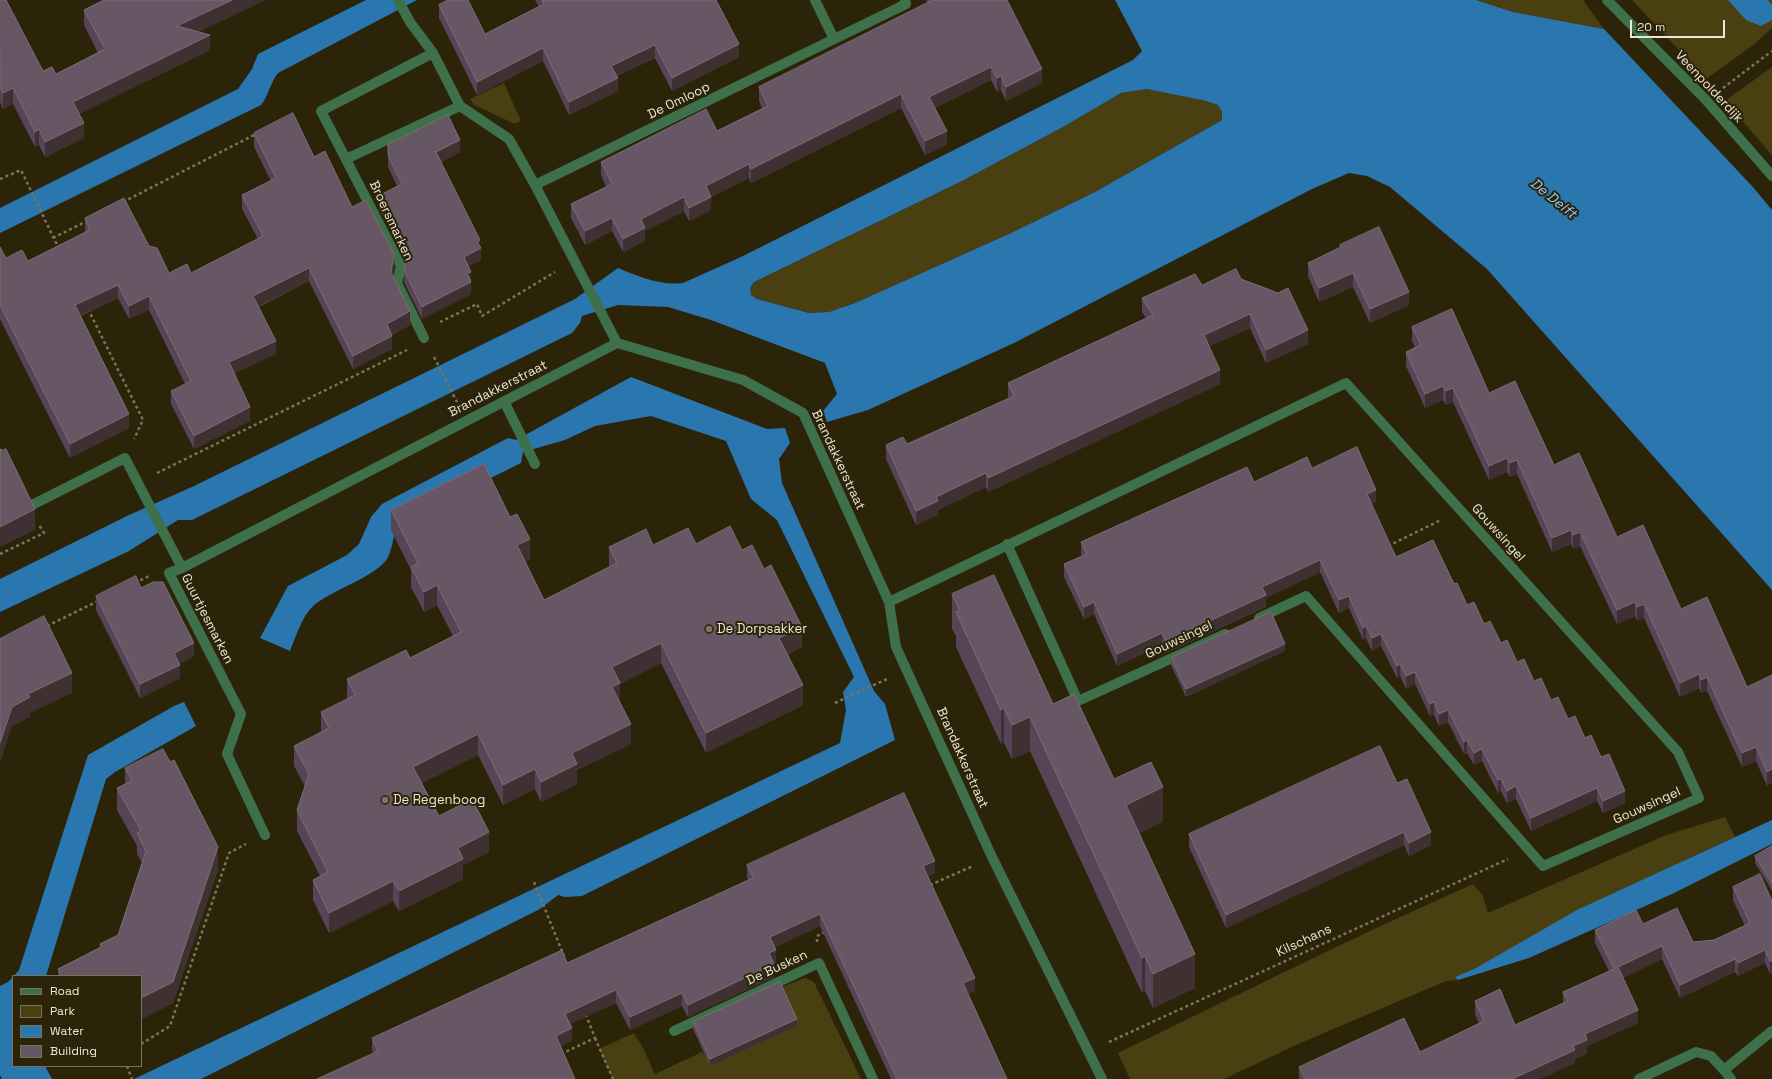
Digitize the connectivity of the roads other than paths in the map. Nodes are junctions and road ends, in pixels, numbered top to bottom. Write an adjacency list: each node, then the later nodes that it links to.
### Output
1 (398, 0): 6 (street)
2 (815, 0): 5 (street)
3 (904, 0): 5 (street, De Omloop)
4 (1607, 0): 9 (street, Veenpolderdijk)
5 (834, 39): 10 (street, De Omloop)
6 (433, 52): 7 (street); 8 (street, Broersmarken)
7 (460, 106): 8 (street); 10 (street)
8 (346, 159): 11 (street, Broersmarken)
9 (1772, 176)
10 (535, 186): 12 (street)
11 (422, 334)
12 (618, 343): 13 (street, Brandakkerstraat); 18 (street, Brandakkerstraat)
13 (504, 401): 14 (street); 17 (street, Brandakkerstraat)
14 (535, 464)
15 (30, 506): 17 (street, Guurtjesmarken)
16 (1007, 544): 18 (street, Gouwsingel); 19 (street, Gouwsingel); 20 (street, Gouwsingel)
17 (182, 568): 21 (street, Guurtjesmarken)
18 (889, 602): 26 (street, Brandakkerstraat)
19 (1249, 622)
20 (1235, 629)
21 (265, 835)
22 (1772, 1030): 24 (street)
23 (674, 1031): 25 (street, De Busken)
24 (1724, 1070): 27 (street); 28 (street)
25 (873, 1079)
26 (1102, 1079)
27 (1639, 1079)
28 (1732, 1079)

